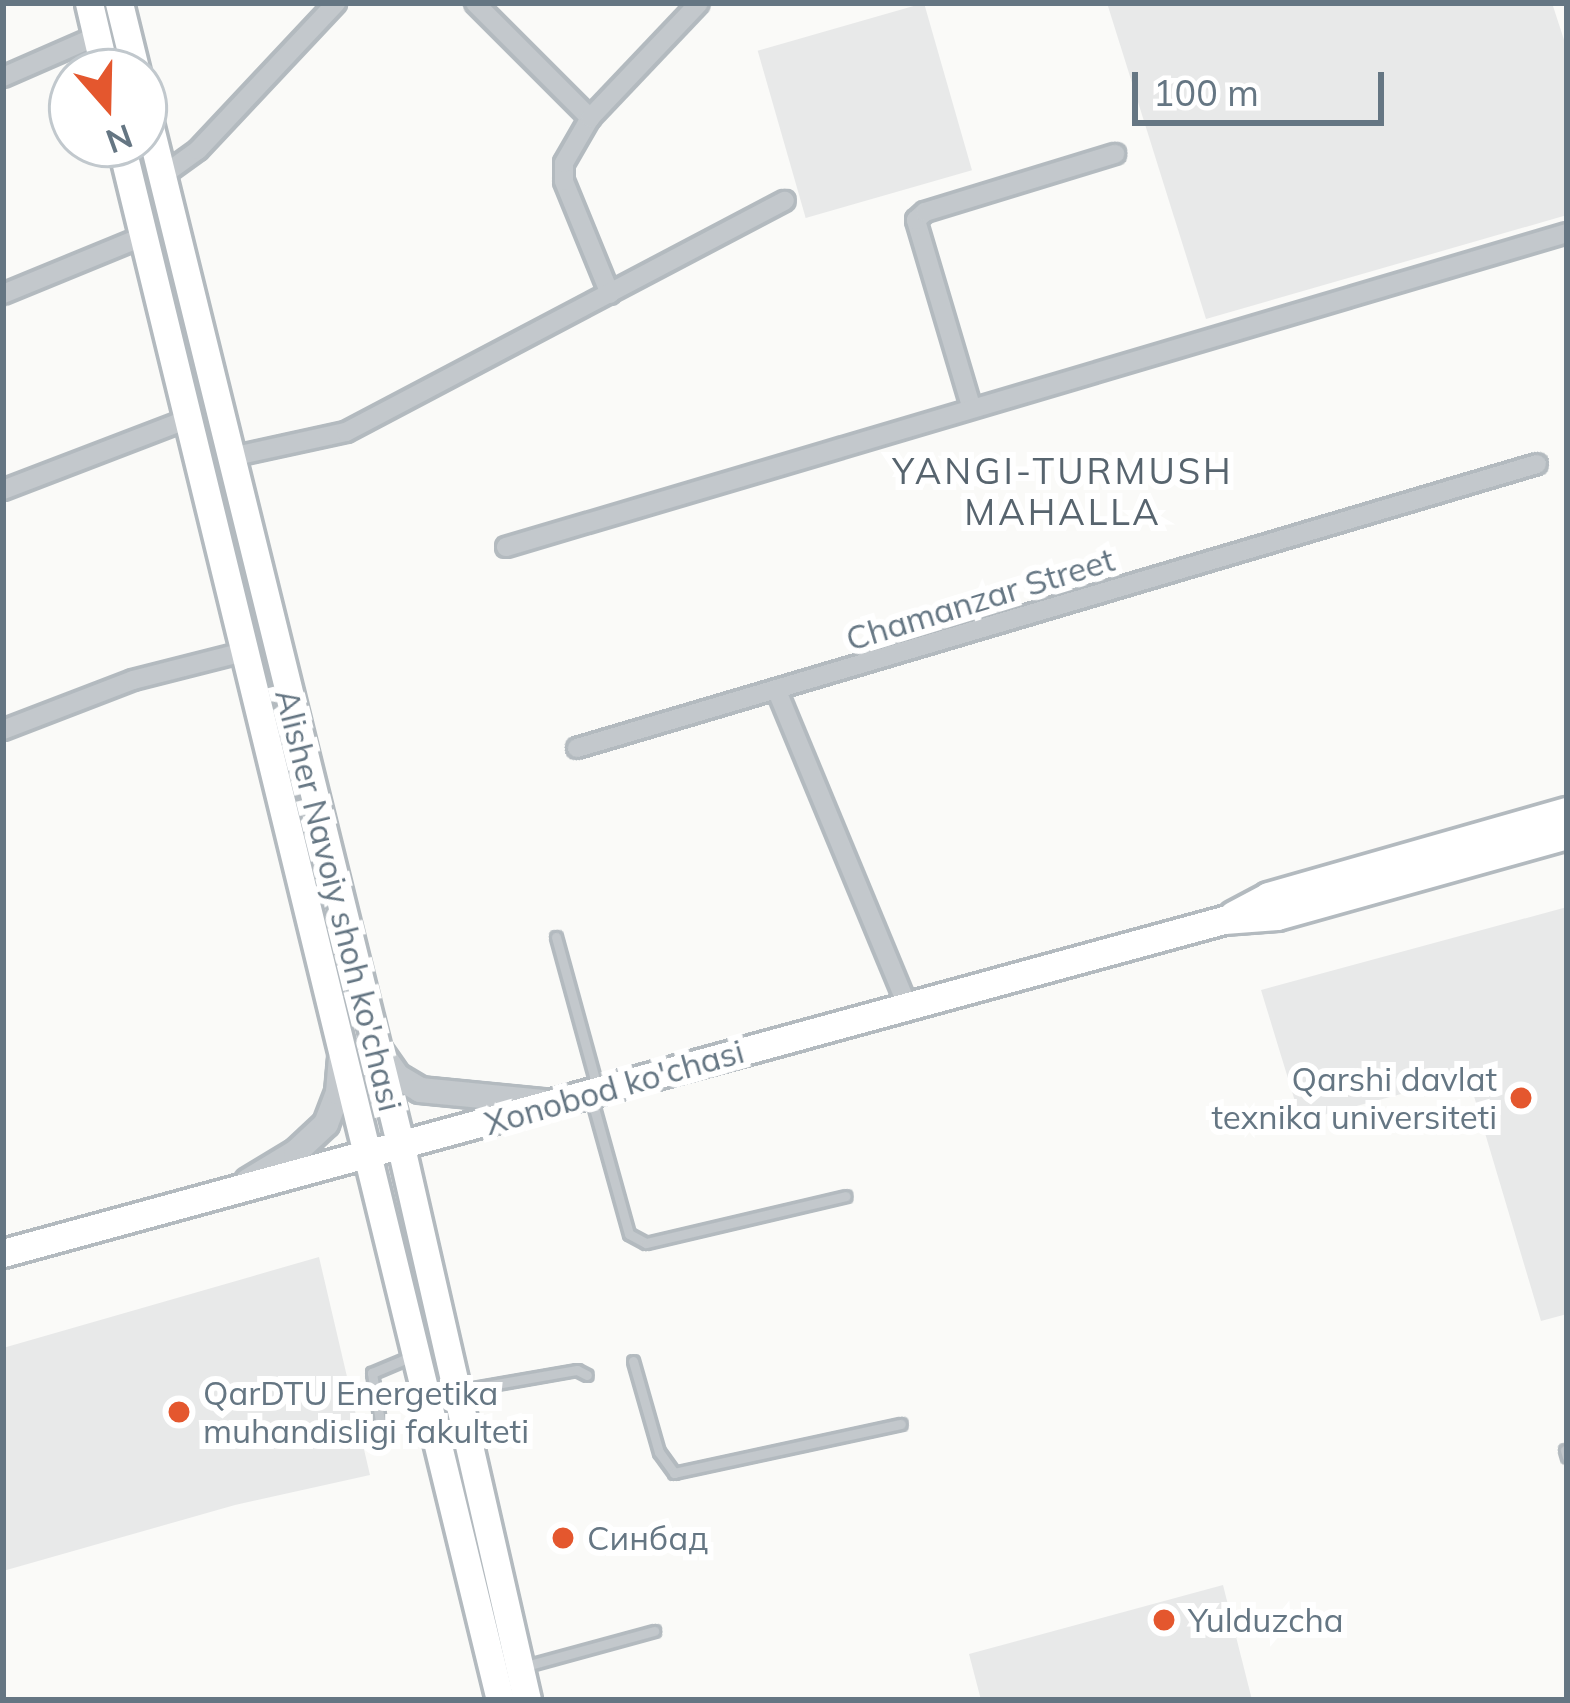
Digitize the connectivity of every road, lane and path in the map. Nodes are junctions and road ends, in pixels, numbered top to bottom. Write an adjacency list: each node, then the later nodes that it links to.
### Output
1 (89, 3): 6 (main road)
2 (119, 3): 8 (main road)
3 (336, 3): 14 (street)
4 (475, 3): 10 (street)
5 (698, 3): 10 (street)
6 (97, 35): 7 (main road); 9 (street)
7 (100, 48)
8 (130, 48)
9 (3, 76)
10 (590, 118): 21 (street)
11 (1115, 154): 22 (street)
12 (126, 168): 17 (main road, Alisher Navoiy shoh ko'chasi)
13 (160, 168): 14 (main road, Alisher Navoiy shoh ko'chasi)
14 (162, 176): 18 (main road, Alisher Navoiy shoh ko'chasi)
15 (784, 201): 21 (street)
16 (1567, 233): 22 (street)
17 (142, 237): 19 (main road, Alisher Navoiy shoh ko'chasi); 20 (street)
18 (187, 277): 19 (street); 24 (main road, Alisher Navoiy shoh ko'chasi)
19 (154, 284): 23 (main road, Alisher Navoiy shoh ko'chasi)
20 (3, 294)
21 (610, 294): 24 (street)
22 (971, 406): 27 (street)
23 (188, 419): 26 (street); 28 (main road, Alisher Navoiy shoh ko'chasi)
24 (231, 457): 37 (main road, Alisher Navoiy shoh ko'chasi)
25 (1537, 464): 29 (street, Chamanzar Street)
26 (3, 490)
27 (506, 547)
28 (244, 652): 30 (street); 38 (main road, Alisher Navoiy shoh ko'chasi)
29 (777, 692): 31 (street, Chamanzar Street); 36 (street)
30 (3, 730)
31 (578, 748)
32 (1567, 811): 34 (main road, Xonobod ko'chasi)
33 (1567, 835): 34 (main road, Xonobod ko'chasi)
34 (1224, 920): 36 (main road, Xonobod ko'chasi)
35 (556, 937): 39 (lane)
36 (907, 1005): 39 (main road, Xonobod ko'chasi)
37 (373, 1040): 40 (street); 41 (main road, Alisher Navoiy shoh ko'chasi)
38 (342, 1046): 42 (main road, Alisher Navoiy shoh ko'chasi); 43 (street)
39 (594, 1093): 40 (main road, Xonobod ko'chasi); 44 (lane)
40 (556, 1103): 41 (main road, Xonobod ko'chasi)
41 (401, 1147): 42 (main road, Xonobod ko'chasi); 49 (main road, Alisher Navoiy shoh ko'chasi)
42 (369, 1155): 43 (main road, Xonobod ko'chasi); 46 (main road, Alisher Navoiy shoh ko'chasi)
43 (229, 1192): 45 (main road, Xonobod ko'chasi)
44 (846, 1196)
45 (3, 1253)
46 (415, 1356): 50 (lane); 52 (main road, Alisher Navoiy shoh ko'chasi)
47 (634, 1360): 51 (lane)
48 (587, 1375): 49 (lane)
49 (456, 1391): 52 (main road, Alisher Navoiy shoh ko'chasi)
50 (380, 1421)
51 (901, 1424)
52 (497, 1629): 54 (main road, Alisher Navoiy shoh ko'chasi); 55 (main road, Alisher Navoiy shoh ko'chasi)
53 (654, 1631): 54 (lane)
54 (519, 1668): 56 (main road, Alisher Navoiy shoh ko'chasi)
55 (500, 1700)
56 (526, 1700)

